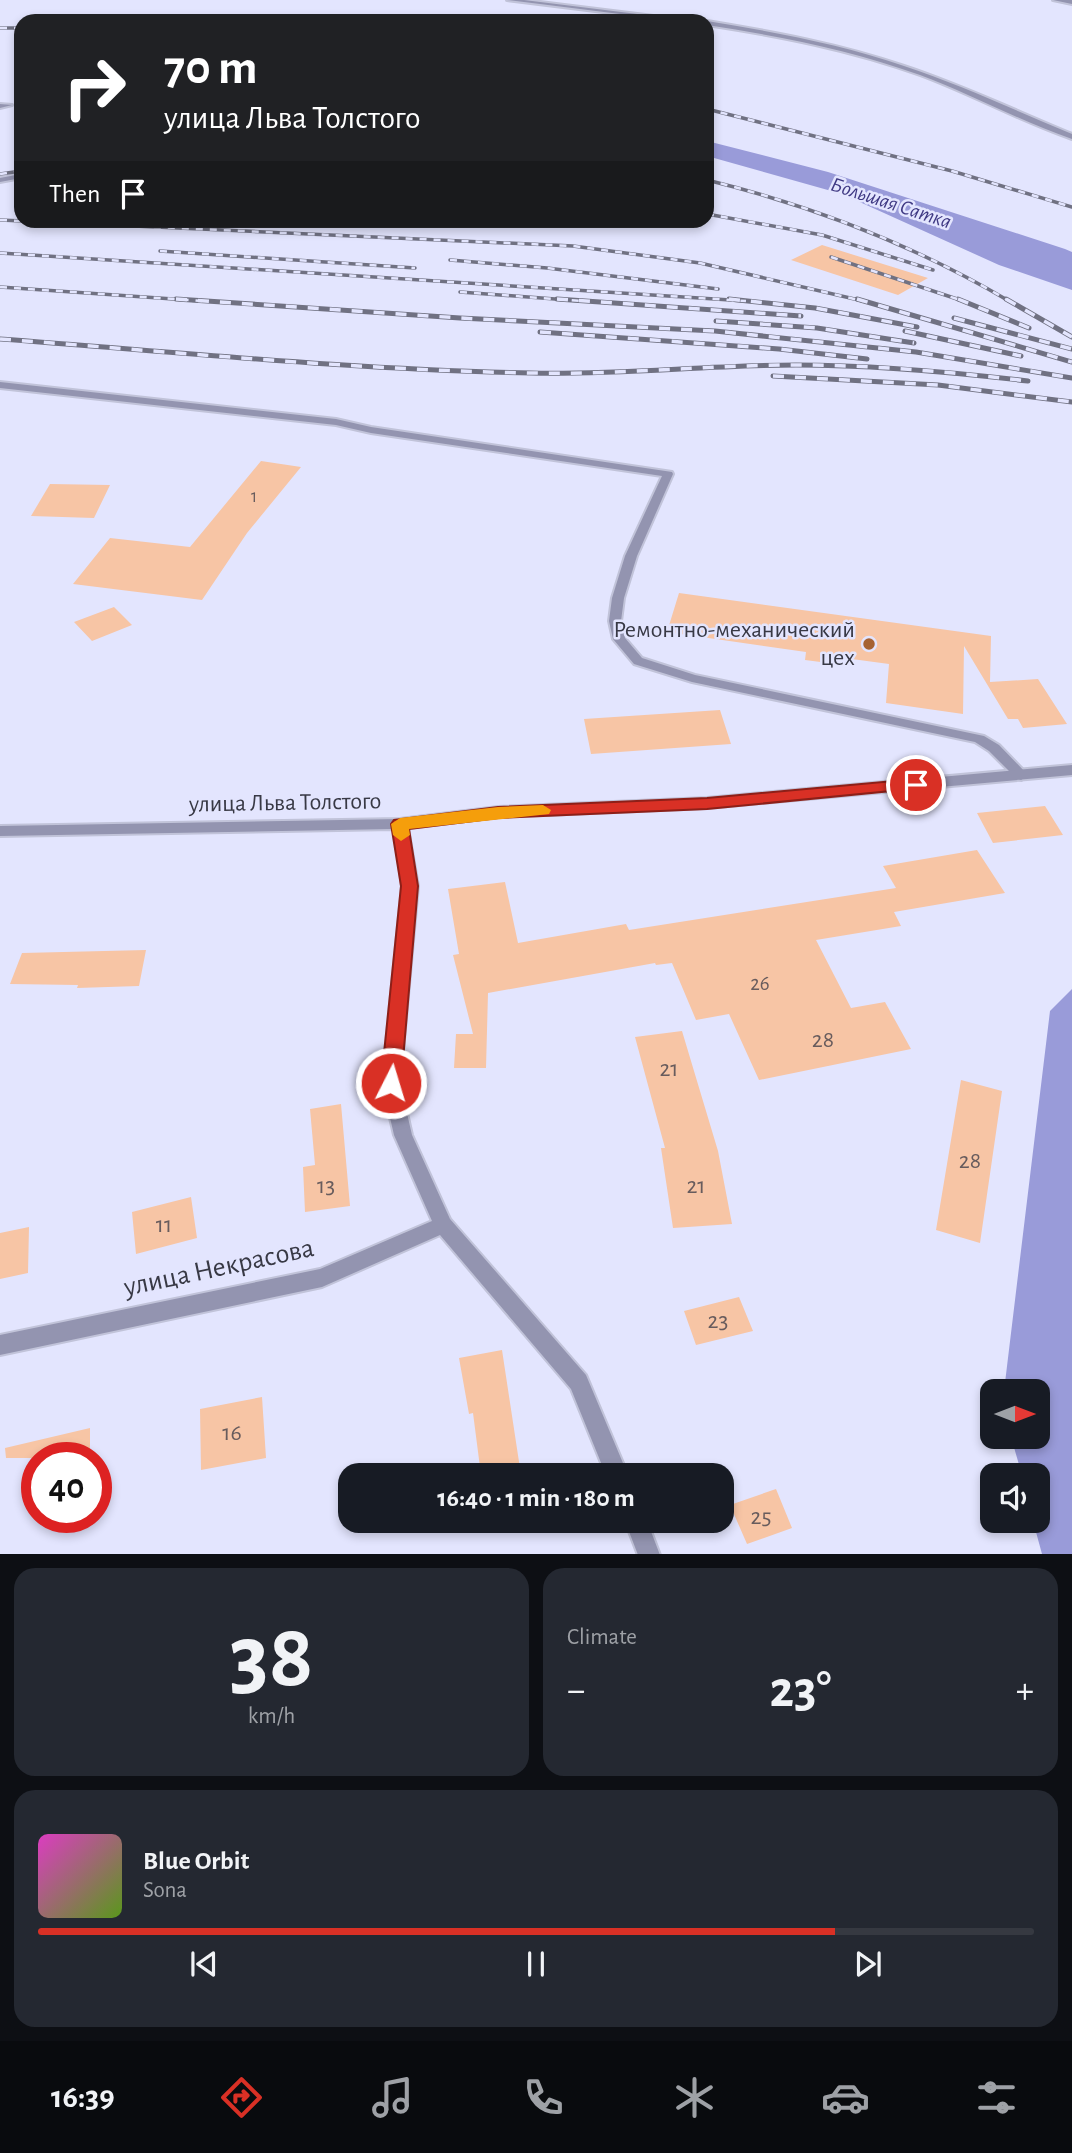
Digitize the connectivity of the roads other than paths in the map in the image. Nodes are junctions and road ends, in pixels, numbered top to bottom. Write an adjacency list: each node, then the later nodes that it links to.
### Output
1 (510, 0): 4 (street)
2 (1056, 0): 3 (street)
3 (1072, 2)
4 (631, 14)
5 (714, 24): 8 (street)
6 (9, 105): 7 (street)
7 (0, 106)
8 (1072, 137)
9 (0, 385): 11 (street)
10 (1072, 770): 11 (street, улица Льва Толстого)
11 (1021, 775): 12 (street, улица Льва Толстого)
12 (400, 824): 13 (street, улица Льва Толстого); 14 (street)
13 (0, 831)
14 (443, 1225): 15 (street, улица Некрасова); 16 (street)
15 (0, 1345)
16 (612, 1463)
17 (641, 1533): 18 (street)
18 (649, 1554)

